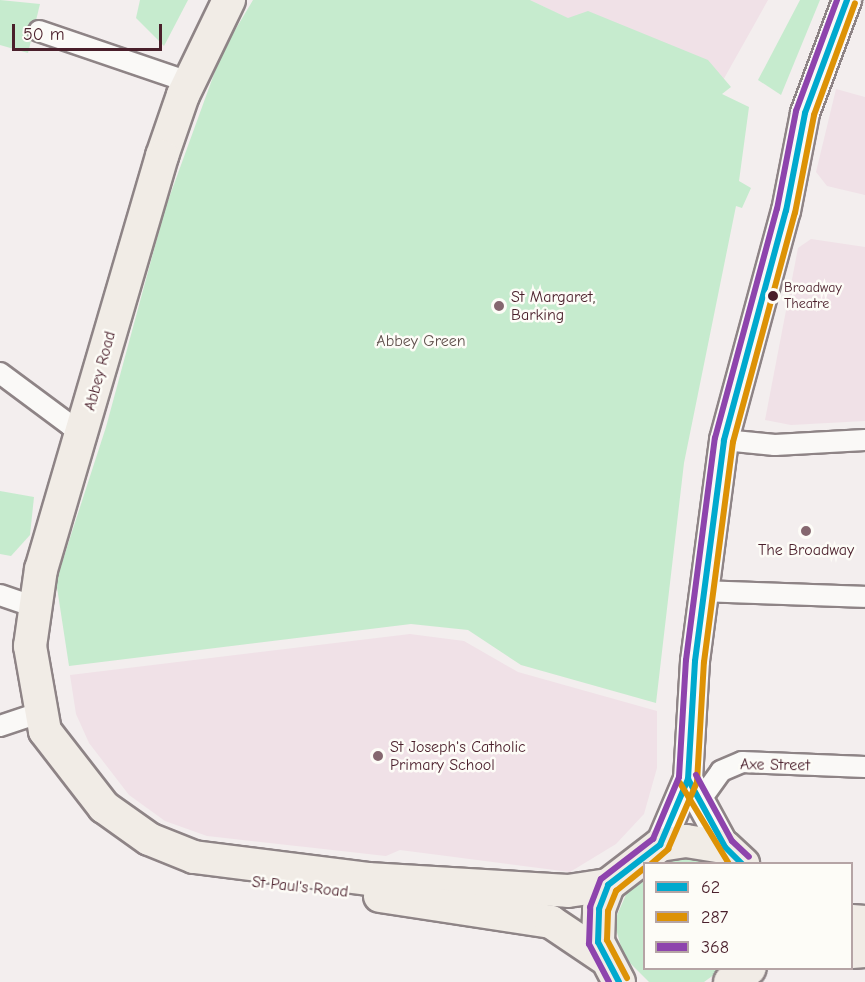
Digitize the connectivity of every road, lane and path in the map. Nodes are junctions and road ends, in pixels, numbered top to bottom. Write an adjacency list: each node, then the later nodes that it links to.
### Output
1 (229, 0): 4 (main road, Abbey Road)
2 (847, 0): 7 (street)
3 (39, 31): 4 (street)
4 (189, 82): 6 (main road, Abbey Road)
5 (0, 373): 6 (street)
6 (83, 429): 12 (main road, Abbey Road)
7 (724, 440): 8 (street); 9 (street)
8 (865, 440)
9 (703, 591): 11 (street); 16 (street)
10 (0, 596): 12 (street)
11 (865, 597)
12 (32, 606): 14 (main road, Abbey Road)
13 (0, 726): 14 (street)
14 (44, 726): 19 (main road, St Paul's Road); 20 (main road, St Paul's Road)
15 (865, 767): 16 (street, Axe Street)
16 (694, 789): 17 (street); 18 (street)
17 (660, 845): 18 (main road); 19 (main road, St Paul's Road)
18 (734, 855)
19 (608, 885): 20 (main road, St Paul's Road)
20 (611, 969)

